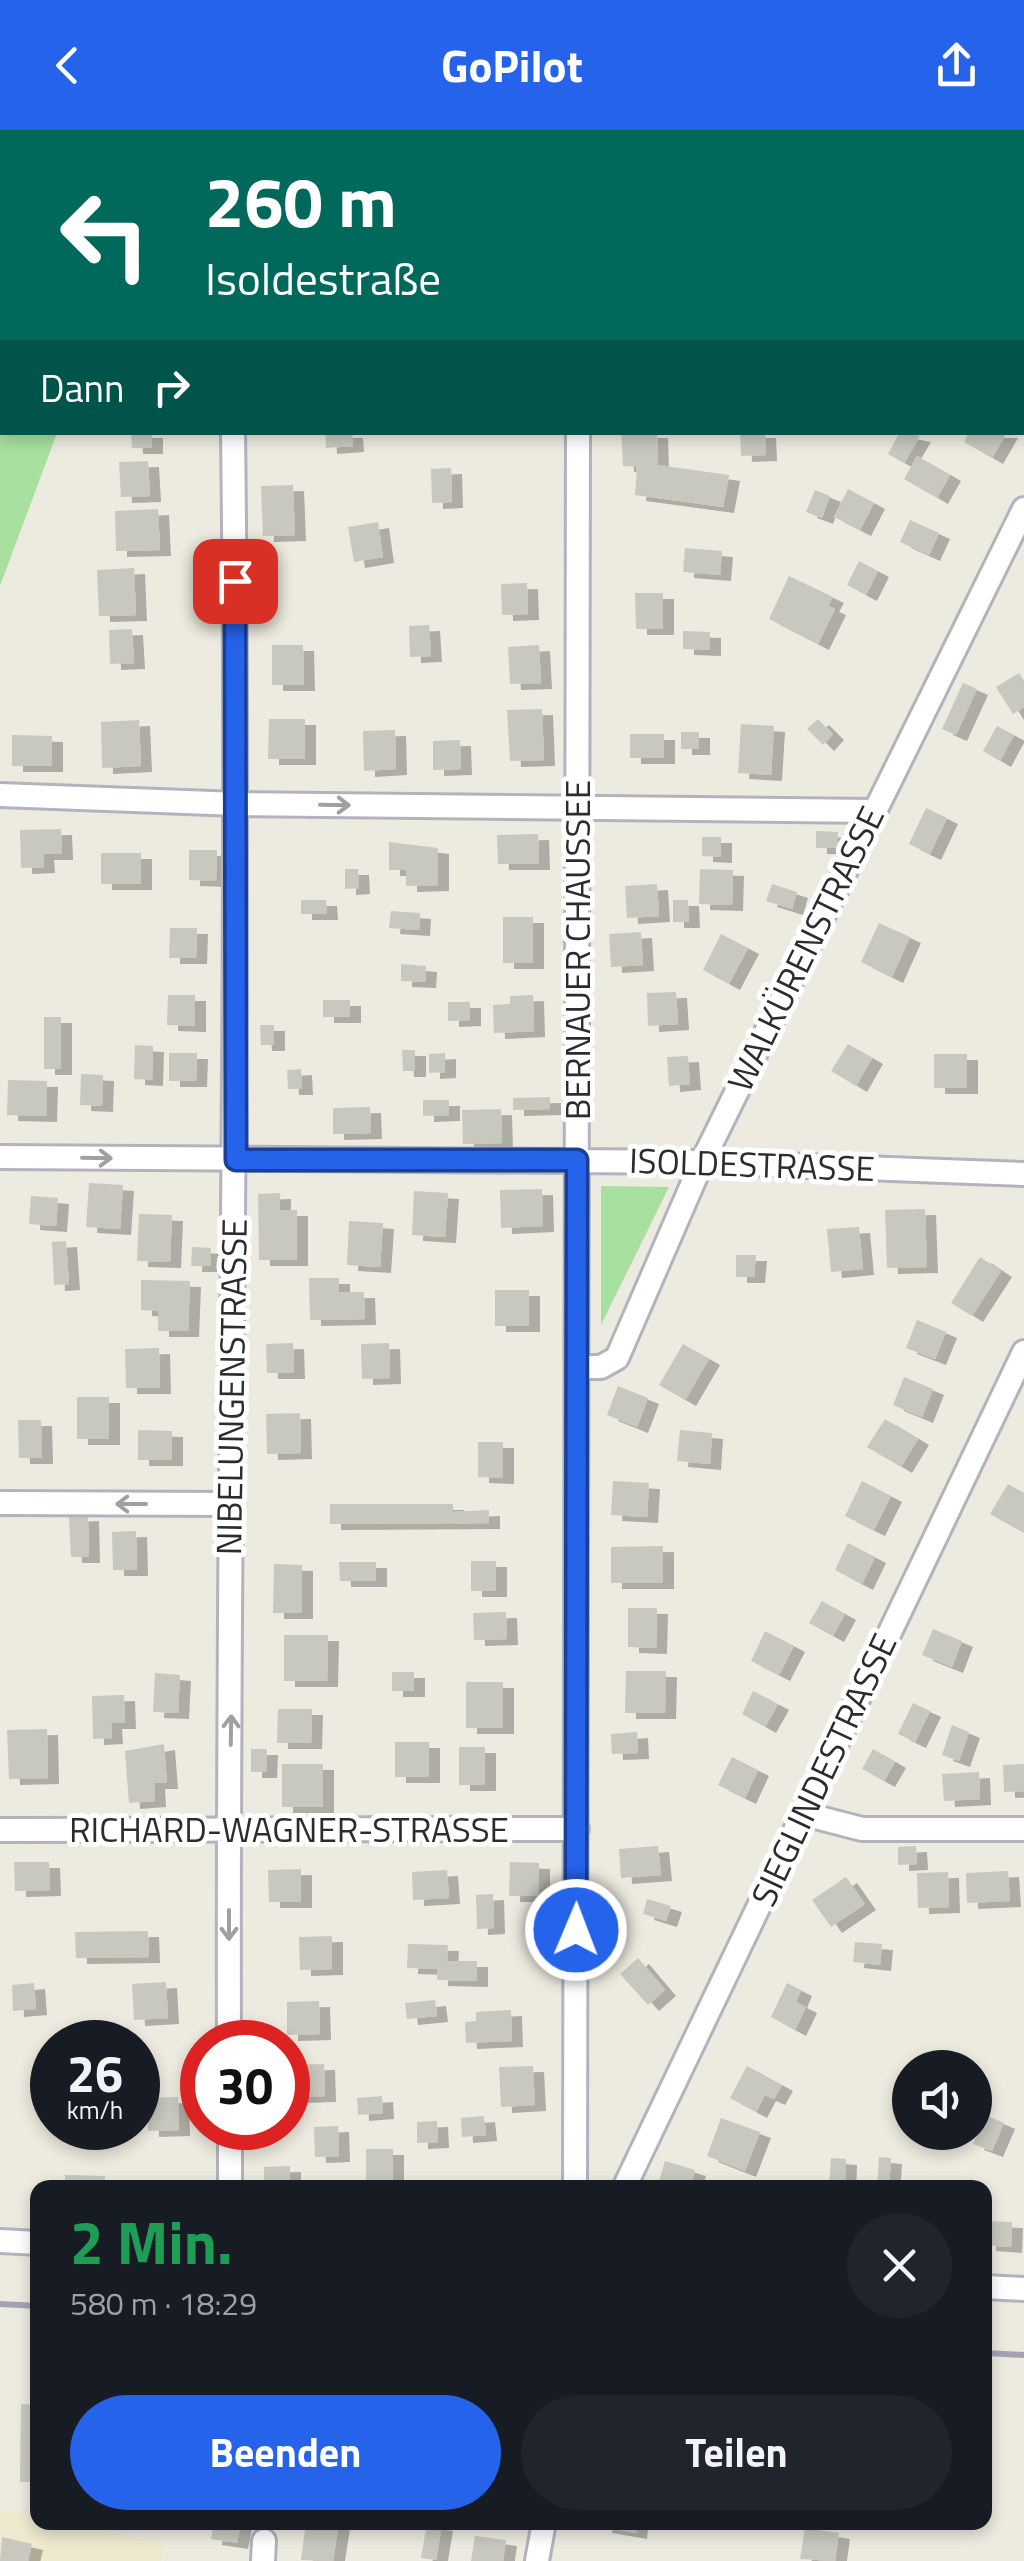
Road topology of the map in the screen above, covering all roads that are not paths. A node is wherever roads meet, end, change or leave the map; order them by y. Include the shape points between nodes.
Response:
1 (233, 435) edge
2 (578, 435) edge
3 (1024, 509) edge
4 (0, 795) edge
5 (238, 804) junction
6 (579, 806) junction
7 (874, 812) junction
8 (0, 1157) edge
9 (236, 1160) junction
10 (577, 1160) junction
11 (702, 1162) junction
12 (1024, 1174) edge
13 (1024, 1352) edge
14 (578, 1367) junction
15 (0, 1503) edge
16 (229, 1504) junction
17 (804, 1814) junction
18 (228, 1828) junction
19 (577, 1829) junction
20 (1024, 1829) edge
21 (0, 1830) edge
22 (230, 2020) edge
23 (230, 2150) edge
24 (230, 2180) edge
25 (575, 2180) edge
26 (628, 2180) edge
27 (0, 2240) edge
28 (30, 2242) edge
29 (992, 2288) edge
30 (1024, 2290) edge
31 (543, 2530) edge
32 (537, 2561) edge

1 - 5 street, NIBELUNGENSTRASSE
2 - 6 street, BERNAUER CHAUSSEE
3 - 7 street, WALKÜRENSTRASSE
4 - 5 street
5 -> 6 street
5 - 9 street, NIBELUNGENSTRASSE
6 - 7 street
6 - 10 street, BERNAUER CHAUSSEE
7 - 11 street, WALKÜRENSTRASSE
8 -> 9 street, ISOLDESTRASSE
9 - 10 street, ISOLDESTRASSE
9 - 16 street, NIBELUNGENSTRASSE
10 - 11 street, ISOLDESTRASSE
10 - 14 street, BERNAUER CHAUSSEE
11 - 12 street, ISOLDESTRASSE
11 - 14 street, WALKÜRENSTRASSE via 617,1358 602,1367
13 - 17 street, SIEGLINDESTRASSE
14 - 19 street, BERNAUER CHAUSSEE
16 -> 15 street
18 -> 16 street, NIBELUNGENSTRASSE
17 - 20 street via 862,1829
17 - 26 street, SIEGLINDESTRASSE
18 - 19 street, RICHARD-WAGNER-STRASSE
18 - 21 street, RICHARD-WAGNER-STRASSE
18 -> 22 street, NIBELUNGENSTRASSE
19 - 25 street, BERNAUER CHAUSSEE
23 - 24 street
27 - 28 street
29 - 30 street
31 - 32 street

